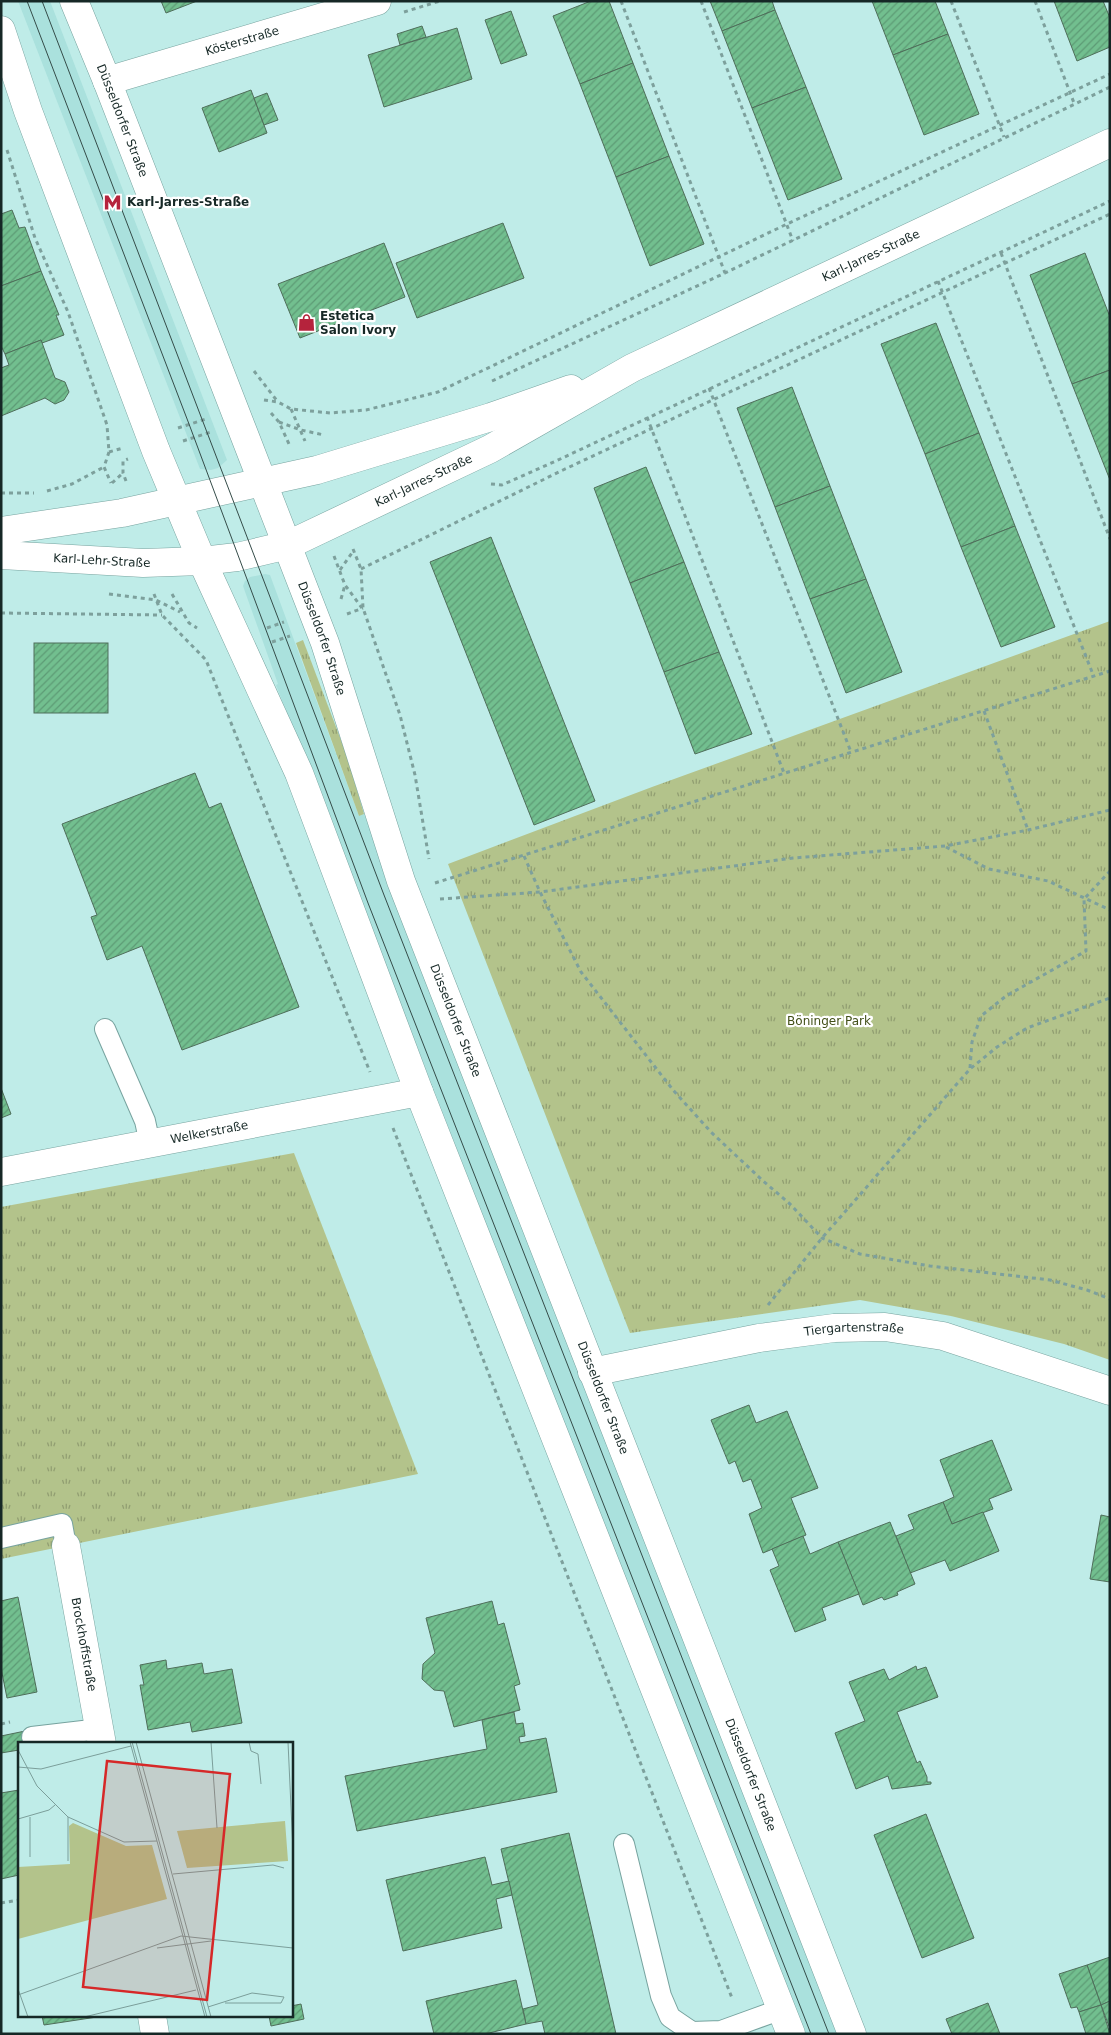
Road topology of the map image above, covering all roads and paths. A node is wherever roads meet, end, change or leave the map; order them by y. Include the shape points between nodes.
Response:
1 (74, 1) edge
2 (377, 1) edge
3 (621, 1) edge
4 (702, 1) edge
5 (951, 1) edge
6 (1035, 1) edge
7 (1, 30) edge
8 (1110, 74) edge
9 (108, 81) junction
10 (1110, 87) edge
11 (1069, 93) junction
12 (1074, 104) junction
13 (999, 125) junction
14 (1004, 137) junction
15 (4, 141) dead end
16 (1110, 143) edge
17 (1110, 201) edge
18 (1110, 214) edge
19 (787, 224) junction
20 (793, 241) junction
21 (1001, 253) junction
22 (719, 257) junction
23 (1004, 263) junction
24 (725, 273) junction
25 (938, 281) junction
26 (943, 292) junction
27 (632, 368) junction
28 (491, 382) dead end
29 (709, 388) junction
30 (715, 399) junction
31 (237, 416) junction
32 (647, 417) junction
33 (280, 422) dead end
34 (651, 429) junction
35 (328, 436) dead end
36 (153, 444) junction
37 (109, 452) junction
38 (262, 481) junction
39 (483, 483) dead end
40 (1, 493) edge
41 (178, 500) junction
42 (1, 531) edge
43 (1110, 539) edge
44 (350, 544) dead end
45 (360, 544) dead end
46 (288, 545) junction
47 (354, 550) junction
48 (1, 555) edge
49 (202, 561) junction
50 (361, 568) junction
51 (340, 570) dead end
52 (105, 594) dead end
53 (363, 608) junction
54 (1, 613) edge
55 (182, 613) dead end
56 (318, 624) junction
57 (242, 650) junction
58 (206, 660) junction
59 (1110, 672) edge
60 (1094, 677) junction
61 (984, 711) junction
62 (851, 752) junction
63 (784, 773) junction
64 (1110, 810) edge
65 (1028, 830) junction
66 (945, 846) junction
67 (524, 856) junction
68 (429, 864) dead end
69 (1110, 871) edge
70 (433, 883) dead end
71 (540, 892) junction
72 (439, 899) dead end
73 (1084, 899) junction
74 (1110, 910) edge
75 (1110, 998) edge
76 (105, 1029) dead end
77 (970, 1069) junction
78 (419, 1092) junction
79 (381, 1099) junction
80 (150, 1144) junction
81 (1, 1172) edge
82 (822, 1238) junction
83 (1110, 1299) edge
84 (759, 1338) junction
85 (592, 1372) junction
86 (1110, 1391) edge
87 (1, 1538) edge
88 (66, 1546) joint
89 (101, 1736) edge
90 (32, 1737) dead end
91 (624, 1844) dead end
92 (18, 1900) edge
93 (1, 1903) edge
94 (782, 2009) junction
95 (152, 2018) edge
96 (742, 2024) junction
97 (155, 2034) edge
98 (792, 2034) edge
99 (852, 2034) edge

1 - 9 main road, Düsseldorfer Straße
2 - 9 main road, Kösterstraße
3 - 22 path
4 - 19 path
5 - 13 path
6 - 11 path
7 - 36 main road
8 - 11 path
9 - 31 main road, Düsseldorfer Straße
10 - 12 path
11 - 12 path
11 - 13 path
12 - 14 path
13 - 14 path
13 - 19 path
14 - 20 path
15 - 37 path via 34,238 68,312 107,425
16 - 27 main road, Karl-Jarres-Straße
17 - 21 path
18 - 23 path
19 - 20 path
19 - 22 path
20 - 24 path
21 - 23 path
21 - 25 path
22 - 24 path
22 - 31 path via 438,392 366,410 330,413 291,409 278,402 262,400
23 - 26 path
23 - 43 path
24 - 28 path
25 - 26 path
25 - 29 path
26 - 30 path
26 - 60 path
27 - 38 main road, Karl-Jarres-Straße via 317,470
27 - 46 main road, Karl-Jarres-Straße via 490,449
29 - 30 path
29 - 32 path
30 - 34 path
30 - 62 path
31 - 36 path
31 - 36 path
31 - 38 main road, Düsseldorfer Straße
32 - 34 path
32 - 39 path via 502,485
33 - 35 path
34 - 50 path
34 - 63 path
36 - 37 path
36 - 41 main road
37 - 40 path via 104,467 72,484 40,493
38 - 41 main road, Karl-Jarres-Straße
38 - 46 main road, Düsseldorfer Straße
41 - 42 main road via 122,513
41 - 49 main road
44 - 47 path
45 - 47 path
46 - 49 main road, Karl-Jarres-Straße
46 - 56 main road, Düsseldorfer Straße
47 - 50 path
47 - 51 path
48 - 49 main road, Karl-Lehr-Straße via 125,564
49 - 57 main road
50 - 53 path
52 - 55 path via 156,600
53 - 56 path
53 - 68 path via 400,715 415,775
54 - 58 path via 162,615
56 - 57 path via 286,638
56 - 85 main road, Düsseldorfer Straße via 401,880
57 - 58 path
57 - 78 main road via 299,773
58 - 79 path
59 - 60 path
60 - 61 path
61 - 62 path
61 - 65 path
62 - 63 path
63 - 67 path
64 - 65 path
65 - 66 path
66 - 71 path via 793,858
66 - 73 path via 989,870 1048,881
67 - 70 path
67 - 71 path
69 - 73 path
71 - 72 path
71 - 82 path via 581,972 673,1090 711,1132
73 - 74 path
73 - 77 path via 1086,951 1006,996 981,1016 972,1042
75 - 77 path via 1027,1028
76 - 80 lane via 145,1121
77 - 82 path
78 - 79 main road, Welkerstraße
78 - 94 main road
79 - 80 main road, Welkerstraße
79 - 96 path
80 - 81 main road, Welkerstraße
82 - 83 path via 860,1254 1050,1280
82 - 84 path via 762,1311
84 - 85 main road, Tiergartenstraße
84 - 86 main road, Tiergartenstraße via 834,1328 885,1326 943,1336
85 - 99 main road, Düsseldorfer Straße
87 - 88 lane via 62,1524
88 - 89 main road, Brockhoffstraße
89 - 90 lane
91 - 96 lane via 661,1996 670,2017 692,2032 721,2031
92 - 93 path
94 - 96 lane
94 - 98 main road
95 - 97 main road

